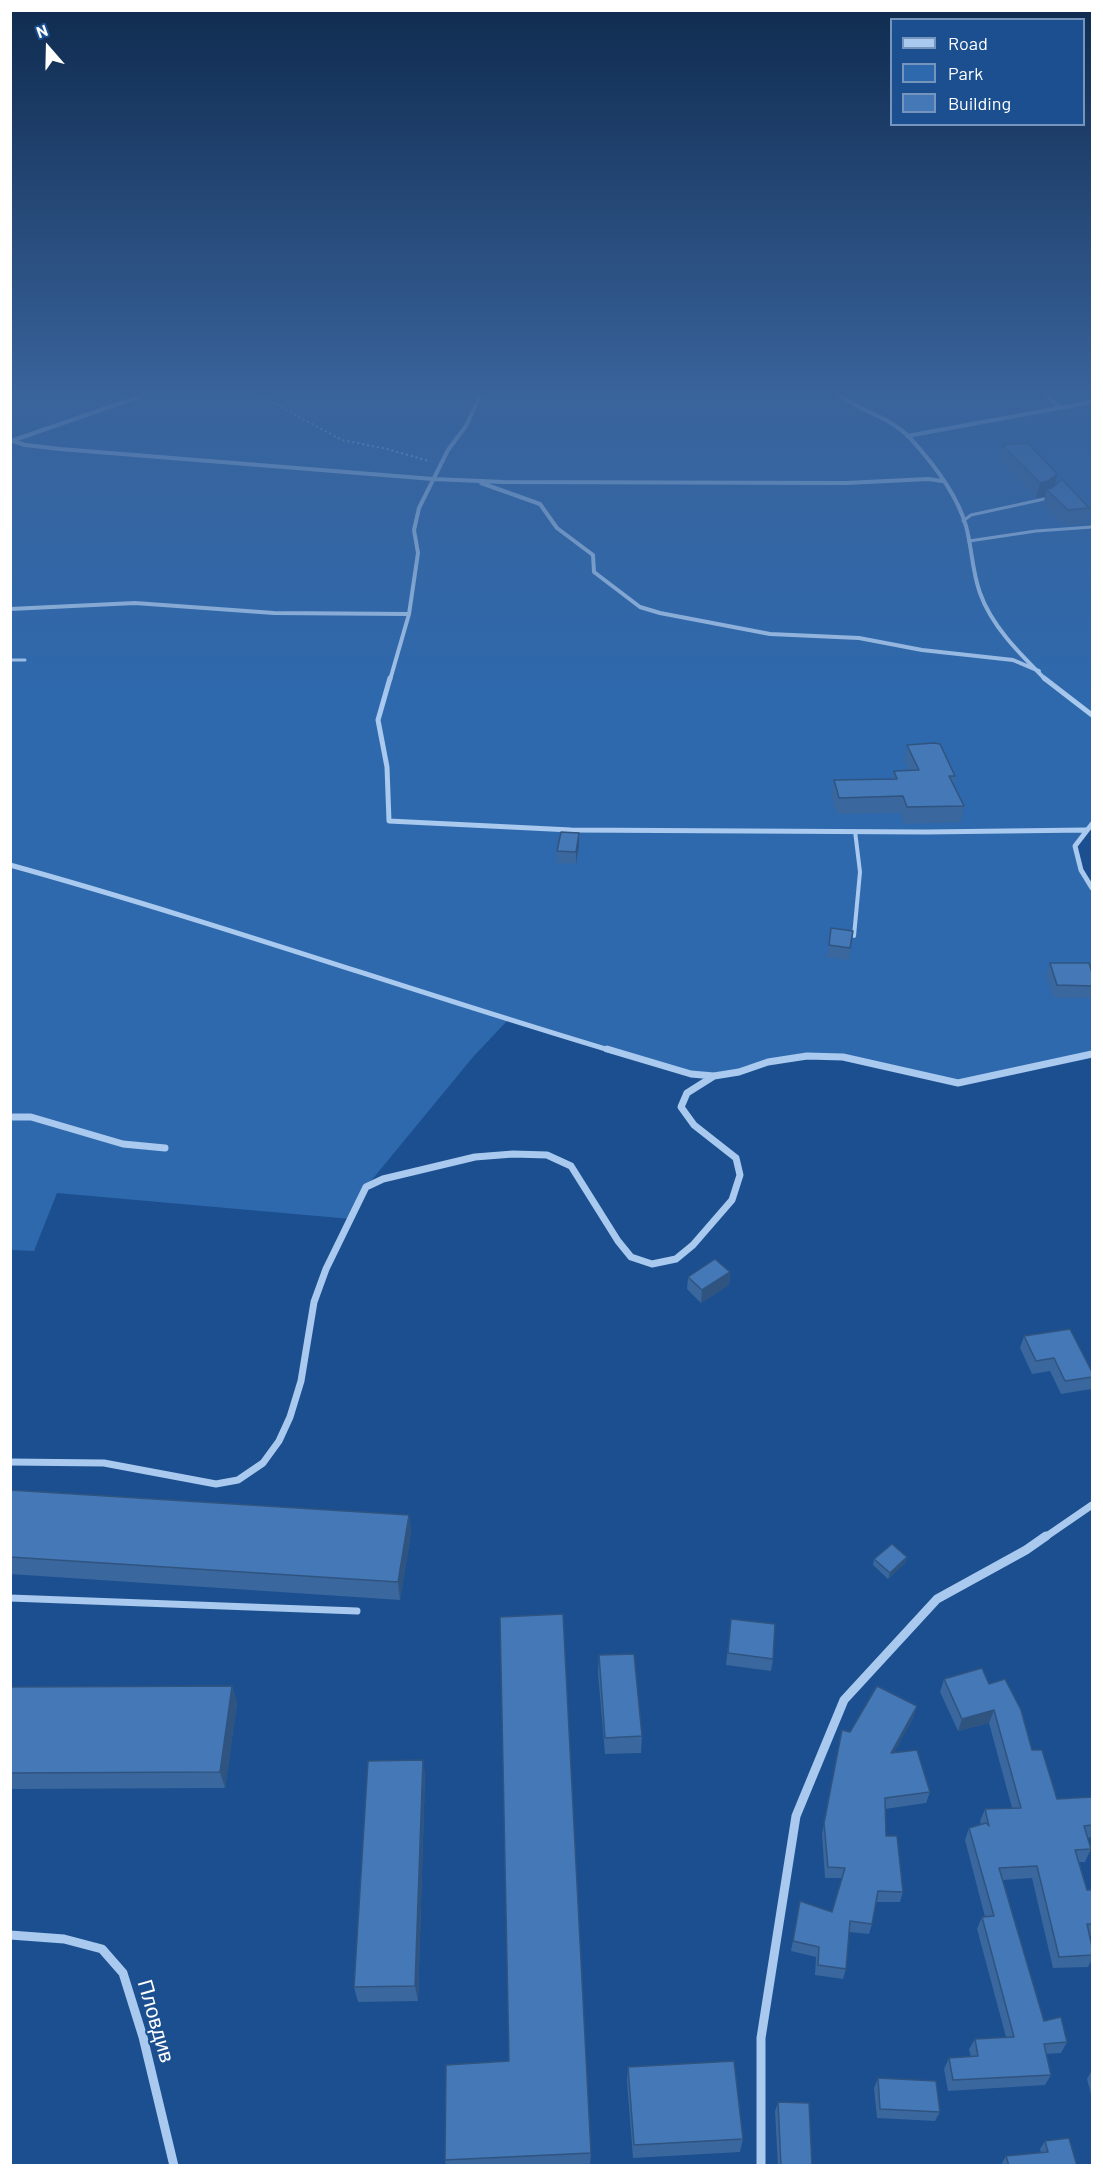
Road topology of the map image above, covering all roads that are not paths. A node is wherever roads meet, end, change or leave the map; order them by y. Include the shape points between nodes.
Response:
1 (424, 498) edge
2 (523, 498) edge
3 (953, 498) edge
4 (1050, 498) edge
5 (963, 521) junction
6 (1092, 527) edge
7 (969, 541) junction
8 (10, 609) edge
9 (409, 614) junction
10 (10, 660) edge
11 (25, 660) dead end
12 (1040, 671) junction
13 (1092, 716) edge
14 (1092, 824) edge
15 (1086, 830) junction
16 (855, 831) junction
17 (10, 865) edge
18 (1092, 888) edge
19 (854, 936) edge
20 (1092, 1054) edge
21 (714, 1076) junction
22 (10, 1117) edge
23 (165, 1148) dead end
24 (10, 1462) edge
25 (1092, 1505) edge
26 (10, 1598) edge
27 (357, 1611) dead end
28 (10, 1935) edge
29 (174, 2166) edge
30 (761, 2166) edge

1 - 9 street via 414,530 418,553
2 - 12 street via 540,504 557,528 593,555 594,572 640,607 770,634 858,638 1013,660
3 - 5 street
4 - 5 lane via 971,515
5 - 7 street
6 - 7 lane
7 - 12 street via 981,594 993,620
8 - 9 street via 135,603 274,613
9 - 16 street via 378,720 387,767 389,821 571,830
10 - 11 lane
12 - 13 street
14 - 15 street
15 - 16 street
15 - 18 street via 1075,846 1081,870
16 - 19 lane via 860,872
17 - 21 street via 473,1010 691,1074
20 - 21 street via 958,1083 843,1057 807,1056
21 - 24 street via 687,1093 681,1107 694,1125 736,1158 740,1175 732,1200 676,1259 652,1264 631,1257 571,1166 547,1155 475,1157 383,1179 366,1187 326,1269 314,1302 301,1381 290,1417 279,1441 262,1463 238,1480 216,1484 104,1463
22 - 23 street via 31,1117 123,1144
25 - 30 street via 1026,1550 937,1599 844,1700 796,1816 761,2038
26 - 27 lane
28 - 29 street, Пловдив via 64,1939 102,1948 123,1973

